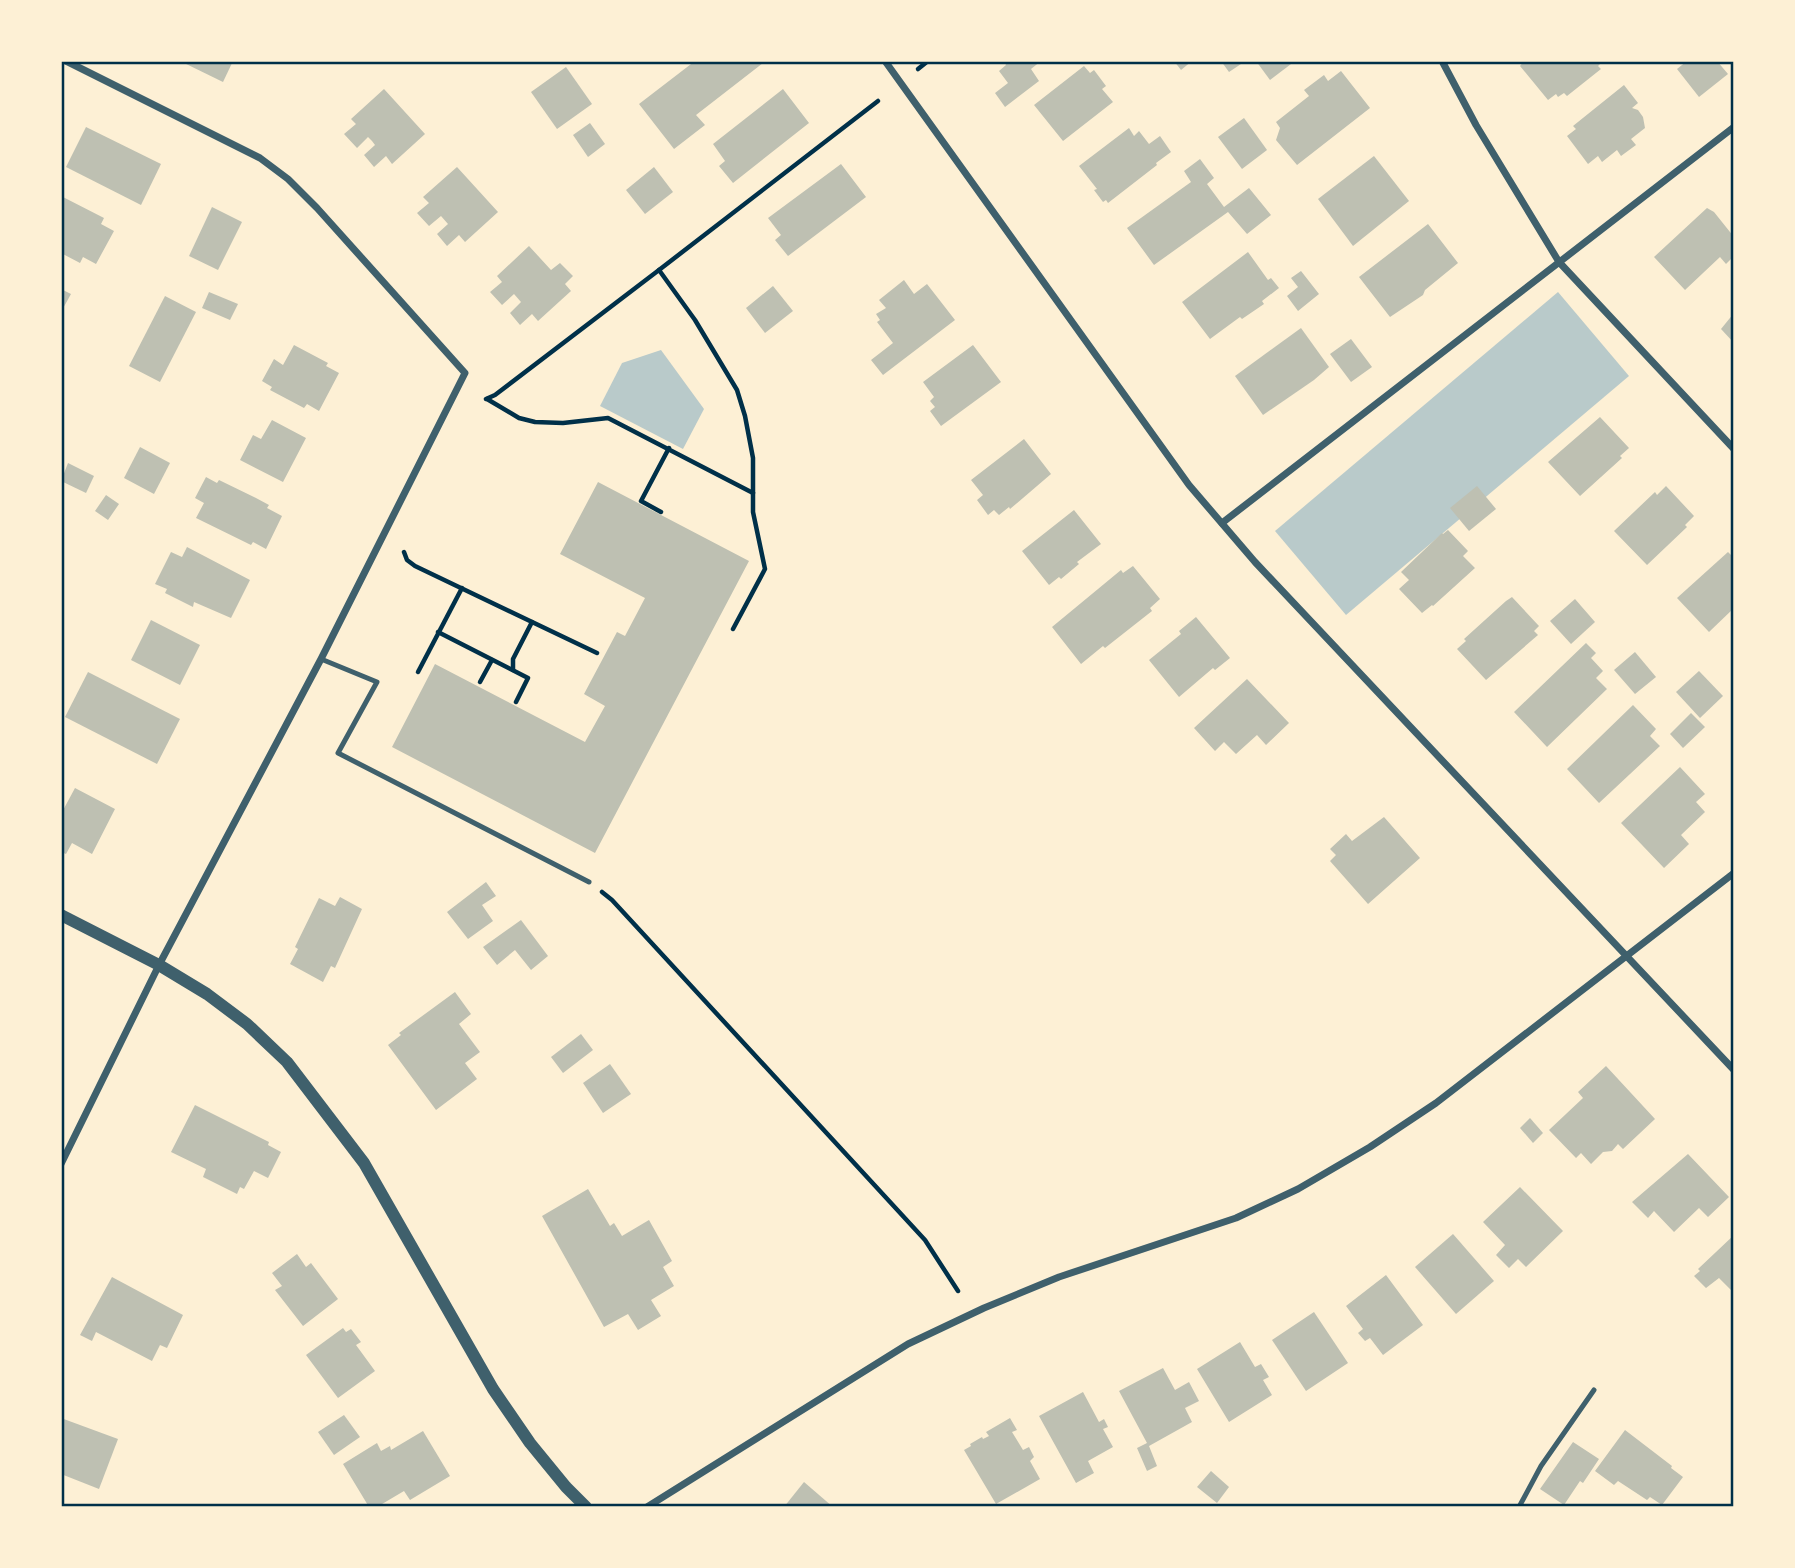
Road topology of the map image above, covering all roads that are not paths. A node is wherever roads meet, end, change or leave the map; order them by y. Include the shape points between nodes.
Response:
1 (66, 61) edge
2 (885, 61) edge
3 (1442, 61) edge
4 (1734, 127) edge
5 (1559, 262) junction
6 (1734, 449) edge
7 (1222, 523) junction
8 (321, 659) junction
9 (1734, 873) edge
10 (589, 882) road end
11 (61, 915) edge
12 (1627, 956) junction
13 (159, 965) junction
14 (1734, 1069) edge
15 (61, 1164) edge
16 (1594, 1390) dead end
17 (586, 1507) edge
18 (647, 1507) edge
19 (1519, 1507) edge

1 - 8 street via 260,158 288,179 465,373
2 - 7 street via 1189,485
3 - 5 street
4 - 5 street
5 - 6 street
5 - 7 street
7 - 12 street
8 - 10 lane via 377,682 338,753
8 - 13 street
9 - 12 street
11 - 13 street
12 - 14 street
12 - 18 street via 1436,1103 1298,1189 1236,1218 1059,1277 908,1344
13 - 15 street
13 - 17 street via 247,1024 287,1062 364,1163 493,1389 522,1432
16 - 19 lane via 1541,1465

